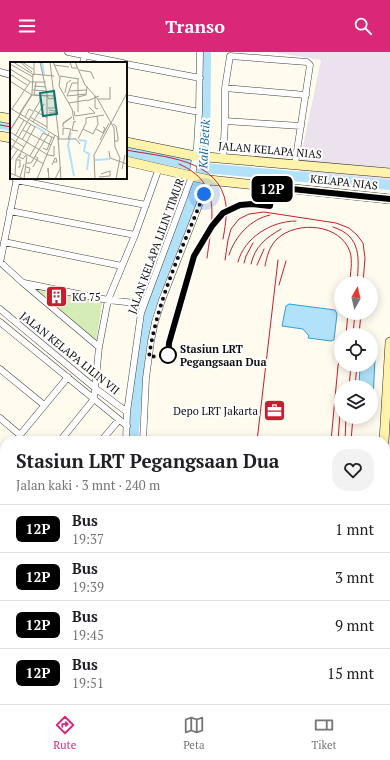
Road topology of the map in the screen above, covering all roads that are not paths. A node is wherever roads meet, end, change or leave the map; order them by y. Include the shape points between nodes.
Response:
1 (68, 52) edge
2 (200, 52) edge
3 (85, 54) edge
4 (121, 62) edge
5 (127, 63) edge
6 (0, 72) edge
7 (10, 75) edge
8 (200, 78) junction
9 (225, 88) junction
10 (306, 95) junction
11 (127, 98) edge
12 (199, 112) junction
13 (0, 117) edge
14 (10, 119) edge
15 (225, 120) junction
16 (301, 126) junction
17 (0, 136) edge
18 (10, 138) edge
19 (127, 142) edge
20 (197, 157) junction
21 (223, 158) junction
22 (127, 161) edge
23 (296, 164) junction
24 (159, 168) junction
25 (390, 173) edge
26 (198, 176) junction
27 (17, 179) edge
28 (390, 199) edge
29 (146, 205) junction
30 (10, 211) junction
31 (135, 235) junction
32 (4, 242) junction
33 (0, 263) edge
34 (122, 266) junction
35 (22, 282) junction
36 (108, 300) junction
37 (144, 304) junction
38 (0, 309) edge
39 (0, 322) edge
40 (390, 342) edge
41 (99, 347) junction
42 (0, 369) edge
43 (68, 377) junction
44 (95, 388) junction
45 (94, 399) junction
46 (44, 405) junction
47 (128, 412) junction
48 (0, 418) edge
49 (119, 420) junction
50 (127, 426) junction
51 (20, 435) joint
52 (64, 436) edge
53 (105, 436) edge
54 (126, 436) edge
55 (144, 436) edge
56 (384, 436) edge

1 - 3 street
2 - 8 street
3 - 4 street
5 - 8 street
6 - 7 street
8 - 12 street
9 - 10 street
9 - 10 street via 230,56 309,63
9 - 15 street
10 - 16 street
11 - 12 street
12 - 20 street
13 - 14 street
15 - 16 street
15 - 21 street
16 - 23 street
17 - 18 street
19 - 20 street, JALAN KELAPA NIAS
20 - 21 street, JALAN KELAPA NIAS
20 - 26 street
21 - 23 street, JALAN KELAPA NIAS
22 - 24 street
23 - 25 street, JALAN KELAPA NIAS
24 - 26 street
24 - 29 street
26 - 28 street, KELAPA NIAS via 272,187
26 - 37 street, JALAN KELAPA LILIN TIMUR
26 - 55 street via 151,341 146,378
27 - 29 street
27 - 30 street
29 - 31 street
30 - 31 street
30 - 32 street
31 - 34 street
32 - 33 street
32 - 34 street
33 - 35 street
34 - 36 street
35 - 36 street
35 - 41 street
36 - 37 street
36 - 41 street
37 - 47 street, JALAN KELAPA LILIN TIMUR via 139,322
38 - 44 street, JALAN KELAPA LILIN VII
39 - 43 street, JALAN KELAPA LILIN VII
40 - 56 street
41 - 44 street
42 - 46 street
43 - 45 street, JALAN KELAPA LILIN VII
43 - 46 street
44 - 45 street
44 - 47 street, JALAN KELAPA LILIN VII
45 - 49 street, JALAN KELAPA LILIN VII
45 - 52 street
46 - 51 street
47 - 50 street, JALAN KELAPA LILIN TIMUR
48 - 51 street
49 - 50 street, JALAN KELAPA LILIN VII
49 - 53 street
50 - 54 street, JALAN KELAPA LILIN TIMUR

